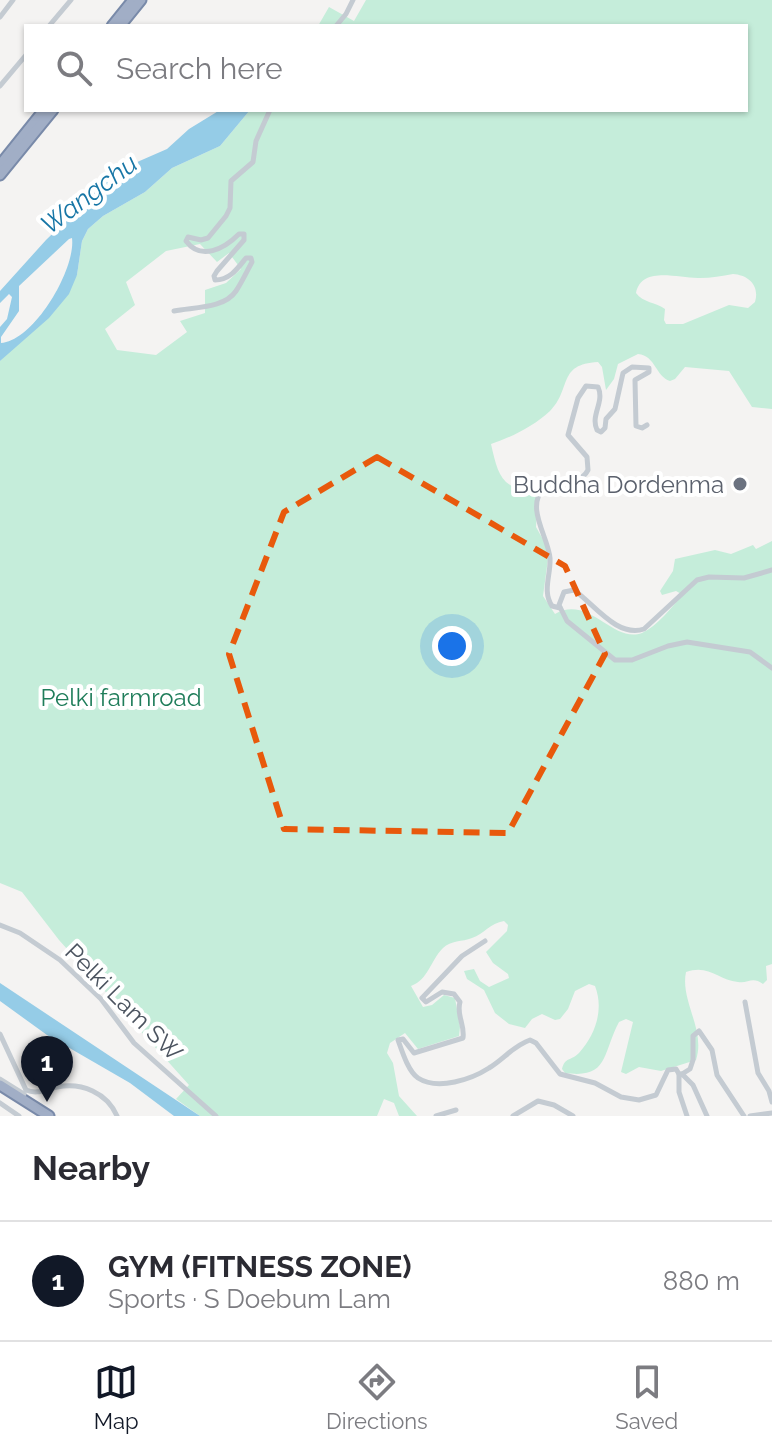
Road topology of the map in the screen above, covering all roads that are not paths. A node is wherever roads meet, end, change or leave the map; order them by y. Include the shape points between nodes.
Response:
1 (13, 0) edge
2 (71, 0) edge
3 (133, 0) edge
4 (141, 0) edge
5 (353, 0) edge
6 (0, 17) edge
7 (51, 24) edge
8 (114, 24) edge
9 (122, 24) edge
10 (338, 24) edge
11 (24, 57) edge
12 (0, 86) edge
13 (42, 112) edge
14 (51, 112) edge
15 (269, 112) edge
16 (0, 165) edge
17 (0, 175) edge
18 (174, 311) dead end
19 (647, 425) dead end
20 (772, 570) edge
21 (560, 608) junction
22 (772, 668) edge
23 (0, 925) edge
24 (485, 941) dead end
25 (745, 1002) dead end
26 (0, 1034) edge
27 (680, 1074) junction
28 (0, 1079) edge
29 (0, 1085) edge
30 (0, 1091) edge
31 (25, 1095) junction
32 (772, 1102) edge
33 (0, 1103) edge
34 (456, 1110) dead end
35 (772, 1113) edge
36 (19, 1116) edge
37 (40, 1116) edge
38 (49, 1116) edge
39 (117, 1116) edge
40 (216, 1116) edge
41 (436, 1116) edge
42 (513, 1116) edge
43 (573, 1116) edge
44 (687, 1116) edge
45 (707, 1116) edge
46 (747, 1116) edge

1 - 6 street
2 - 7 street
3 - 8 highway
4 - 9 highway
5 - 10 street
11 - 12 street
13 - 16 highway
14 - 17 highway
15 - 18 street via 253,162 231,181 226,216 208,238 186,241 208,252 244,234 215,280 234,273 246,258 252,262 230,297
19 - 21 street via 636,426 633,391 635,380 649,368 632,367 623,373 615,409 601,432 594,423 601,397 598,387 586,386 578,398 568,435 587,457 588,470 578,480 547,484 539,499 539,525 550,556 547,597
20 - 21 street via 744,578 697,580 637,631 623,630 574,590 561,594
21 - 22 street via 572,626 615,660 632,660 687,642 750,652
23 - 40 street, Pelki Lam SW via 60,960 101,999 134,1043
24 - 27 street via 462,956 422,998 426,1002 442,992 454,994 460,1002 463,1038 414,1053 398,1040 418,1078 437,1083 466,1079 530,1040 560,1074 621,1097 648,1099 656,1095 668,1070
25 - 32 street via 758,1073
26 - 31 street
27 - 44 street
27 - 45 street via 693,1085
27 - 46 street via 690,1069 693,1036 699,1031 712,1050 717,1075
28 - 31 street
29 - 31 highway
30 - 37 highway
31 - 38 highway
31 - 39 street via 60,1086 84,1088 106,1099
33 - 36 street
34 - 41 street
35 - 46 street
42 - 43 street via 538,1101

